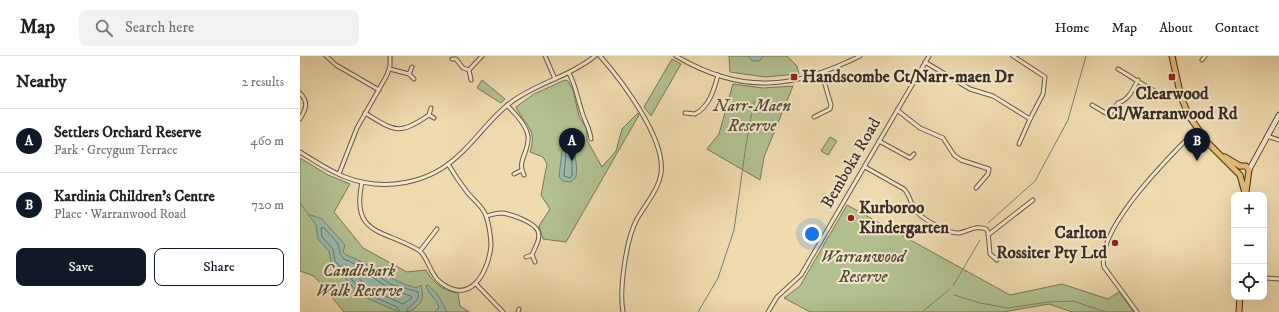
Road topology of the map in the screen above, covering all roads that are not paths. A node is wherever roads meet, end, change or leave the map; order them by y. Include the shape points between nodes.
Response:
1 (326, 56) edge
2 (390, 56) edge
3 (482, 56) edge
4 (545, 56) edge
5 (595, 56) edge
6 (600, 56) edge
7 (676, 56) edge
8 (860, 56) edge
9 (929, 56) edge
10 (1013, 56) edge
11 (1172, 56) edge
12 (1205, 56) edge
13 (452, 59) dead end
14 (1202, 60) dead end
15 (925, 62) junction
16 (412, 67) dead end
17 (1118, 68) dead end
18 (390, 69) junction
19 (469, 70) junction
20 (569, 73) junction
21 (409, 74) junction
22 (822, 74) junction
23 (718, 75) junction
24 (414, 79) dead end
25 (555, 79) junction
26 (472, 80) dead end
27 (1138, 80) junction
28 (378, 90) junction
29 (300, 93) edge
30 (1181, 97) junction
31 (507, 105) junction
32 (1092, 105) dead end
33 (431, 108) dead end
34 (897, 110) junction
35 (365, 113) junction
36 (685, 113) dead end
37 (429, 115) junction
38 (1279, 115) edge
39 (814, 117) dead end
40 (434, 118) dead end
41 (300, 119) edge
42 (1030, 119) junction
43 (1197, 129) junction
44 (1267, 136) junction
45 (591, 139) dead end
46 (1279, 140) edge
47 (879, 141) junction
48 (1019, 144) dead end
49 (300, 152) edge
50 (914, 154) dead end
51 (1224, 157) junction
52 (448, 164) junction
53 (865, 166) junction
54 (1246, 169) junction
55 (522, 170) junction
56 (339, 174) junction
57 (514, 174) dead end
58 (1239, 174) junction
59 (524, 175) dead end
60 (362, 182) junction
61 (976, 188) dead end
62 (1244, 192) edge
63 (1245, 192) edge
64 (1033, 200) dead end
65 (486, 216) junction
66 (437, 229) dead end
67 (988, 235) junction
68 (420, 251) junction
69 (532, 255) junction
70 (526, 257) dead end
71 (997, 260) dead end
72 (535, 262) dead end
73 (1267, 278) edge
74 (1279, 279) edge
75 (476, 284) junction
76 (1240, 300) edge
77 (503, 312) edge
78 (623, 312) edge
79 (768, 312) edge
80 (1137, 312) edge
81 (1239, 312) edge

1 - 28 street via 336,65
2 - 18 street
3 - 19 street
4 - 25 street
5 - 20 street
6 - 78 street via 641,111 657,145 661,163 659,181 630,237
7 - 23 street
8 - 22 street
9 - 15 street, Bemboka Road
10 - 42 street via 1046,77 1042,94
11 - 30 main road
12 - 14 street
13 - 19 street via 456,59 463,68
15 - 34 street, Bemboka Road
15 - 42 street via 970,89 992,96
16 - 21 street
17 - 27 street
18 - 21 street
18 - 28 street
19 - 26 street
20 - 25 street
20 - 45 street via 589,126
21 - 24 street
22 - 23 street via 772,83 748,82
22 - 39 street via 832,105 830,109
23 - 36 street via 712,94 704,106 695,114
25 - 31 street via 523,94
27 - 30 street via 1165,96 1175,99
27 - 32 street via 1128,98 1118,103 1109,114
28 - 35 street
29 - 41 street via 307,104
30 - 43 main road
31 - 52 street
31 - 55 street via 525,127 528,137
33 - 37 street
34 - 47 street, Bemboka Road
34 - 61 street via 920,128 943,138 954,155 961,160 989,169
35 - 37 street via 398,130 411,127
35 - 56 street
37 - 40 street
38 - 44 main road
42 - 48 street
43 - 51 main road
43 - 80 street via 1143,186 1112,233 1104,250 1104,267
44 - 46 street
44 - 54 main road
47 - 50 street via 910,158
47 - 53 street, Bemboka Road
49 - 56 street
51 - 54 main road
51 - 58 main road
52 - 60 street via 426,177 406,183 385,185
52 - 65 street
53 - 67 street via 904,189 920,215 945,230 956,233 981,227 986,229
53 - 79 street, Bemboka Road via 801,275 777,297
54 - 58 main road
54 - 58 main road via 1244,176
54 - 63 main road
55 - 57 street
55 - 59 street
56 - 60 street
58 - 62 main road
60 - 68 street via 359,206 366,223 376,231
64 - 67 street
65 - 69 street via 510,214 534,226 538,231 538,240
65 - 75 street via 490,247 481,277
66 - 68 street
67 - 71 street via 990,254
68 - 75 street via 433,274 443,284 463,289
69 - 70 street
69 - 72 street
73 - 74 street
75 - 77 street
76 - 81 main road

